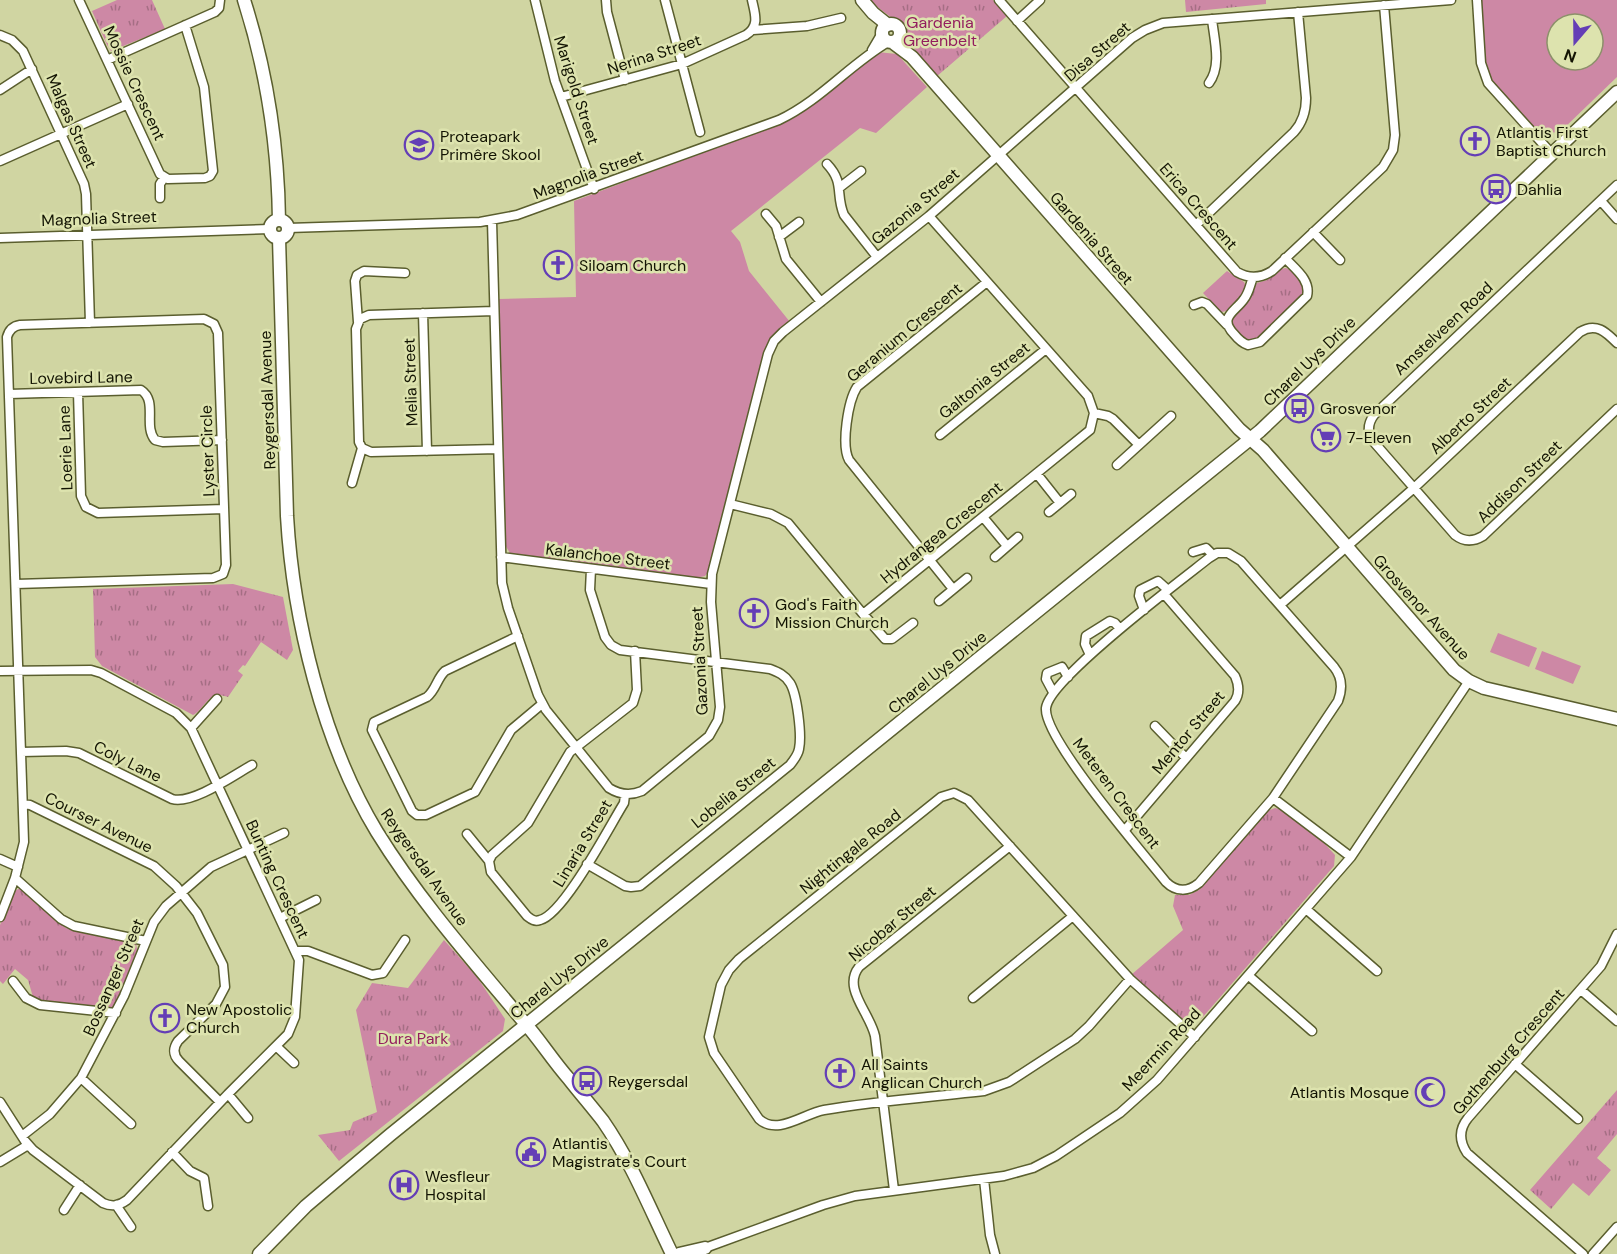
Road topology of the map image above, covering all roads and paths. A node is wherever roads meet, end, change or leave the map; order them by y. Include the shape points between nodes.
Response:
1 (80, 0) edge
2 (220, 0) edge
3 (244, 0) edge
4 (535, 0) edge
5 (618, 0) edge
6 (665, 0) edge
7 (752, 0) edge
8 (862, 0) edge
9 (999, 0) edge
10 (1040, 0) edge
11 (1451, 0) edge
12 (1477, 0) edge
13 (607, 1) edge
14 (1384, 6) junction
15 (1298, 12) junction
16 (841, 18) dead end
17 (1212, 19) junction
18 (1017, 21) junction
19 (185, 25) junction
20 (753, 30) junction
21 (889, 34) junction
22 (0, 35) edge
23 (107, 60) junction
24 (682, 64) junction
25 (32, 69) junction
26 (624, 80) junction
27 (1209, 83) dead end
28 (1076, 89) junction
29 (0, 90) edge
30 (1617, 92) edge
31 (561, 98) junction
32 (128, 104) junction
33 (700, 132) dead end
34 (62, 133) junction
35 (1552, 154) junction
36 (998, 155) junction
37 (0, 161) edge
38 (827, 164) dead end
39 (861, 171) dead end
40 (164, 178) junction
41 (1617, 185) edge
42 (839, 188) junction
43 (594, 189) junction
44 (160, 198) dead end
45 (1600, 201) junction
46 (766, 214) dead end
47 (929, 216) junction
48 (1617, 219) edge
49 (492, 221) junction
50 (799, 222) dead end
51 (1196, 225) junction
52 (279, 229) junction
53 (1313, 232) junction
54 (87, 233) junction
55 (0, 237) edge
56 (779, 237) junction
57 (877, 257) junction
58 (1285, 258) junction
59 (1340, 260) dead end
60 (405, 273) dead end
61 (1253, 277) junction
62 (987, 282) junction
63 (821, 302) junction
64 (1194, 305) dead end
65 (494, 311) junction
66 (423, 314) junction
67 (357, 322) junction
68 (90, 323) junction
69 (1227, 325) junction
70 (0, 327) edge
71 (11, 329) junction
72 (1617, 343) edge
73 (1046, 349) junction
74 (78, 392) junction
75 (9, 394) junction
76 (1617, 408) edge
77 (1094, 413) junction
78 (1171, 416) dead end
79 (940, 435) dead end
80 (1250, 439) junction
81 (222, 440) junction
82 (1139, 445) junction
83 (362, 448) junction
84 (498, 449) junction
85 (427, 451) junction
86 (1117, 465) dead end
87 (1037, 474) junction
88 (352, 483) dead end
89 (1414, 488) junction
90 (1071, 494) dead end
91 (1060, 503) junction
92 (730, 504) junction
93 (224, 509) junction
94 (1049, 512) dead end
95 (983, 517) junction
96 (1018, 537) dead end
97 (1007, 546) junction
98 (1347, 547) junction
99 (1193, 552) dead end
100 (1213, 555) junction
101 (501, 557) junction
102 (995, 557) dead end
103 (929, 560) junction
104 (591, 569) junction
105 (967, 579) dead end
106 (16, 584) junction
107 (711, 584) junction
108 (954, 589) junction
109 (1166, 592) junction
110 (939, 601) dead end
111 (1280, 606) junction
112 (1144, 610) junction
113 (863, 614) junction
114 (913, 623) dead end
115 (1120, 629) junction
116 (518, 636) junction
117 (635, 651) junction
118 (1090, 655) junction
119 (716, 661) junction
120 (18, 670) junction
121 (0, 671) edge
122 (1068, 677) junction
123 (1469, 681) junction
124 (1053, 692) junction
125 (217, 699) dead end
126 (542, 704) junction
127 (1617, 719) edge
128 (1155, 726) dead end
129 (191, 728) junction
130 (576, 748) junction
131 (21, 752) junction
132 (1186, 759) junction
133 (252, 765) dead end
134 (218, 784) junction
135 (625, 795) junction
136 (1273, 798) junction
137 (23, 804) junction
138 (1125, 830) junction
139 (284, 833) dead end
140 (467, 834) dead end
141 (1010, 846) junction
142 (248, 849) junction
143 (1351, 857) junction
144 (0, 859) edge
145 (489, 861) junction
146 (587, 864) junction
147 (18, 867) junction
148 (15, 878) junction
149 (181, 892) junction
150 (316, 900) dead end
151 (1306, 909) junction
152 (0, 916) edge
153 (1073, 916) junction
154 (280, 918) junction
155 (1617, 934) edge
156 (405, 940) dead end
157 (146, 941) junction
158 (295, 951) junction
159 (1377, 970) dead end
160 (1249, 976) junction
161 (1130, 979) junction
162 (13, 981) dead end
163 (1581, 990) junction
164 (973, 998) dead end
165 (116, 1013) junction
166 (1617, 1021) edge
167 (526, 1024) junction
168 (1312, 1031) dead end
169 (1196, 1037) junction
170 (276, 1046) junction
171 (294, 1062) dead end
172 (1515, 1064) junction
173 (81, 1078) junction
174 (228, 1094) junction
175 (220, 1102) junction
176 (882, 1102) junction
177 (0, 1103) edge
178 (248, 1118) dead end
179 (1578, 1119) dead end
180 (131, 1124) dead end
181 (22, 1136) junction
182 (28, 1145) junction
183 (172, 1152) junction
184 (0, 1162) edge
185 (984, 1179) junction
186 (80, 1185) junction
187 (894, 1190) junction
188 (116, 1205) junction
189 (208, 1206) dead end
190 (64, 1210) dead end
191 (131, 1227) dead end
192 (1617, 1227) edge
193 (668, 1251) edge
194 (701, 1251) edge
195 (259, 1254) edge
196 (680, 1254) edge
197 (994, 1254) edge
198 (1583, 1254) edge
199 (1593, 1254) edge

1 - 23 street, Mossie Crescent
2 - 19 street via 218,10
3 - 52 main road, Reygersdal Avenue via 271,111
4 - 31 street, Marigold Street
5 - 13 street
6 - 24 street
7 - 20 street via 756,18
8 - 21 main road, Gardenia Street
9 - 18 street, Erica Crescent
10 - 18 street
11 - 14 street, Disa Street
12 - 35 street via 1481,63 1488,83
13 - 26 street
14 - 15 street, Disa Street
14 - 53 street via 1393,150 1383,167
15 - 17 street, Disa Street
15 - 51 street via 1306,98 1301,122
16 - 20 street, Nerina Street via 807,26
17 - 27 street via 1216,67
17 - 28 street, Disa Street via 1163,23 1145,30
18 - 28 street, Erica Crescent
19 - 23 street
19 - 40 street via 204,87 213,171 205,178
20 - 24 street, Nerina Street
21 - 36 main road, Gardenia Street
21 - 43 street, Magnolia Street via 817,98 785,117
22 - 25 street, Malgas Street via 20,46
23 - 32 street, Mossie Crescent
24 - 26 street, Nerina Street
24 - 33 street
25 - 29 street
25 - 34 street, Malgas Street
26 - 31 street, Nerina Street
28 - 36 street, Disa Street
28 - 51 street, Erica Crescent
30 - 35 main road, Charel Uys Drive
31 - 43 street, Marigold Street
32 - 34 street
32 - 40 street, Mossie Crescent
34 - 37 street
34 - 54 street, Malgas Street via 86,189
35 - 80 main road, Charel Uys Drive
36 - 47 street, Gazonia Street
36 - 80 main road, Gardenia Street
38 - 42 street via 836,175
39 - 42 street
40 - 44 street
41 - 45 street, Amstelveen Road
42 - 57 street via 844,215
43 - 49 street, Magnolia Street
45 - 48 street
45 - 89 street, Amstelveen Road via 1371,419 1368,428 1372,440
46 - 56 street
47 - 57 street, Gazonia Street
47 - 62 street
49 - 52 street, Magnolia Street
49 - 65 street
50 - 56 street
51 - 61 street, Erica Crescent via 1238,272
52 - 54 street, Magnolia Street
52 - 167 main road, Reygersdal Avenue via 288,539 300,622 322,704 377,832 439,918
53 - 58 street
53 - 59 street
54 - 55 street, Magnolia Street
54 - 68 street, Malgas Street
56 - 63 street via 786,259
57 - 63 street, Gazonia Street
58 - 61 street via 1268,273
58 - 69 street via 1307,284 1305,298 1255,345 1242,342
60 - 67 street via 364,271 357,275
61 - 69 street via 1245,298 1229,315
62 - 73 street
62 - 103 street, Geranium Crescent via 861,383 851,401 847,456
63 - 92 street, Gazonia Street via 783,332 768,354
64 - 69 street via 1207,304
65 - 66 street
65 - 84 street
66 - 67 street via 369,315
66 - 85 street, Melia Street
67 - 83 street
68 - 71 street, Lyster Circle via 20,325
68 - 81 street, Lyster Circle via 204,320 214,324 218,333
70 - 71 street, Lyster Circle
71 - 75 street via 7,337
72 - 89 street, Alberto Street via 1600,329 1580,332
73 - 77 street via 1088,396
73 - 79 street, Galtonia Street
74 - 75 street, Lovebird Lane
74 - 81 street, Lovebird Lane via 144,392 149,400 151,434 159,441
74 - 93 street, Loerie Lane via 81,496 86,507 98,513
75 - 106 street
76 - 89 street, Addison Street via 1479,539 1468,541 1455,535
77 - 82 street via 1113,419
77 - 87 street, Hydrangea Crescent via 1086,434
78 - 82 street
80 - 98 main road, Grosvenor Avenue
80 - 167 main road, Charel Uys Drive
81 - 93 street, Lyster Circle
82 - 86 street
83 - 85 street via 371,452
83 - 88 street
84 - 85 street
84 - 101 street
87 - 91 street
87 - 95 street, Hydrangea Crescent
89 - 98 street, Alberto Street
90 - 91 street
91 - 94 street
92 - 107 street, Gazonia Street
92 - 113 street via 771,514 788,523
93 - 106 street, Lyster Circle via 226,567 219,577
95 - 97 street
95 - 103 street, Hydrangea Crescent
96 - 97 street
97 - 102 street
98 - 111 street
98 - 123 main road, Grosvenor Avenue via 1454,670
99 - 100 street, Meteren Crescent via 1206,548
100 - 109 street
100 - 111 street, Meteren Crescent via 1238,557
101 - 104 street, Kalanchoe Street
101 - 116 street via 503,591
103 - 108 street, Geranium Crescent
103 - 113 street, Hydrangea Crescent
104 - 107 street, Kalanchoe Street
104 - 117 street via 590,590 605,637 615,648
105 - 108 street
106 - 120 street
107 - 119 street, Gazonia Street
108 - 110 street
109 - 112 street
109 - 112 street via 1158,581 1140,590
109 - 132 street, Mentor Street via 1235,676 1238,685 1234,701
111 - 136 street, Meteren Crescent via 1334,667 1341,687 1338,700
112 - 115 street
113 - 114 street via 887,640
115 - 118 street
115 - 118 street via 1110,621 1086,636 1084,644
116 - 126 street
116 - 126 street via 445,670 427,697 374,723 372,730 412,812 426,815 475,792 511,730
117 - 119 street
117 - 130 street via 637,690 633,703
118 - 122 street
119 - 135 street, Gazonia Street via 720,714 713,731 642,791
119 - 146 street, Lobelia Street via 770,669 787,679 795,696 800,742 796,757 640,886 625,886
120 - 121 street, Bunting Crescent
120 - 129 street, Bunting Crescent via 80,669 102,673 176,713
120 - 131 street
122 - 124 street
122 - 124 street, Meteren Crescent via 1062,667 1047,673
123 - 127 main road, Grosvenor Avenue via 1491,690
123 - 143 street, Meermin Road
124 - 138 street, Meteren Crescent via 1046,708 1050,726 1076,769
125 - 129 street
126 - 130 street
128 - 132 street
129 - 134 street, Bunting Crescent
130 - 135 street via 609,788
130 - 145 street via 525,827
131 - 134 street, Coly Lane via 79,753 176,801 189,799
131 - 137 street
132 - 138 street, Mentor Street
133 - 134 street, Coly Lane
134 - 142 street, Bunting Crescent
135 - 146 street, Linaria Street
136 - 138 street, Meteren Crescent via 1199,883 1186,890 1170,885
136 - 143 street
137 - 147 street via 24,842
137 - 149 street, Courser Avenue via 154,866
139 - 142 street, Bossanger Street
140 - 145 street, Linaria Street
141 - 153 street, Nightingale Road
141 - 176 street, Nicobar Street via 854,974 854,992 875,1036
141 - 176 street, Nightingale Road via 965,797 945,794 739,959 725,976 710,1024 710,1042 762,1121 776,1126 821,1111
142 - 149 street, Bossanger Street via 211,867
142 - 154 street, Bunting Crescent
143 - 151 street, Meermin Road
144 - 147 street
145 - 146 street, Linaria Street via 491,872 535,921 561,904
147 - 148 street
148 - 152 street
148 - 157 street via 74,926
149 - 157 street, Bossanger Street via 159,914
149 - 175 street, Courser Avenue via 197,913 223,965 225,981 216,1004 178,1041 175,1054
150 - 154 street
151 - 159 street
151 - 160 street, Meermin Road
153 - 161 street, Nightingale Road
153 - 164 street
154 - 158 street, Bunting Crescent
155 - 163 street, Gothenburg Crescent via 1601,966
156 - 158 street via 383,973 377,975 308,951
157 - 165 street, Bossanger Street
158 - 170 street, Bunting Crescent via 299,960 294,1017 288,1034
160 - 168 street
160 - 169 street, Meermin Road
161 - 169 street, Nightingale Road
161 - 176 street, Nightingale Road via 1082,1033 1004,1085 984,1091
162 - 165 street via 26,998 40,1005
163 - 166 street
163 - 172 street, Gothenburg Crescent
165 - 173 street, Bossanger Street
167 - 193 main road, Reygersdal Avenue via 620,1148 646,1196
167 - 195 main road, Charel Uys Drive via 306,1206
169 - 185 street, Meermin Road via 1145,1092 1111,1120 1045,1163
170 - 171 street
170 - 174 street, Bunting Crescent
172 - 179 street
172 - 198 street, Gothenburg Crescent via 1465,1122 1462,1143 1471,1156
173 - 180 street
173 - 181 street, Bossanger Street via 51,1114
174 - 175 street, Bunting Crescent
174 - 178 street
175 - 183 street, Bunting Crescent
176 - 187 street, Nicobar Street
177 - 181 street
181 - 182 street
182 - 184 street
182 - 186 street
183 - 188 street, Bunting Crescent via 127,1200
183 - 189 street via 190,1171 204,1178
185 - 187 street, Meermin Road
185 - 197 street
186 - 188 street via 103,1203
186 - 190 street
187 - 194 street, Meermin Road via 838,1200
188 - 191 street
192 - 199 street
194 - 196 main road, Meermin Road

